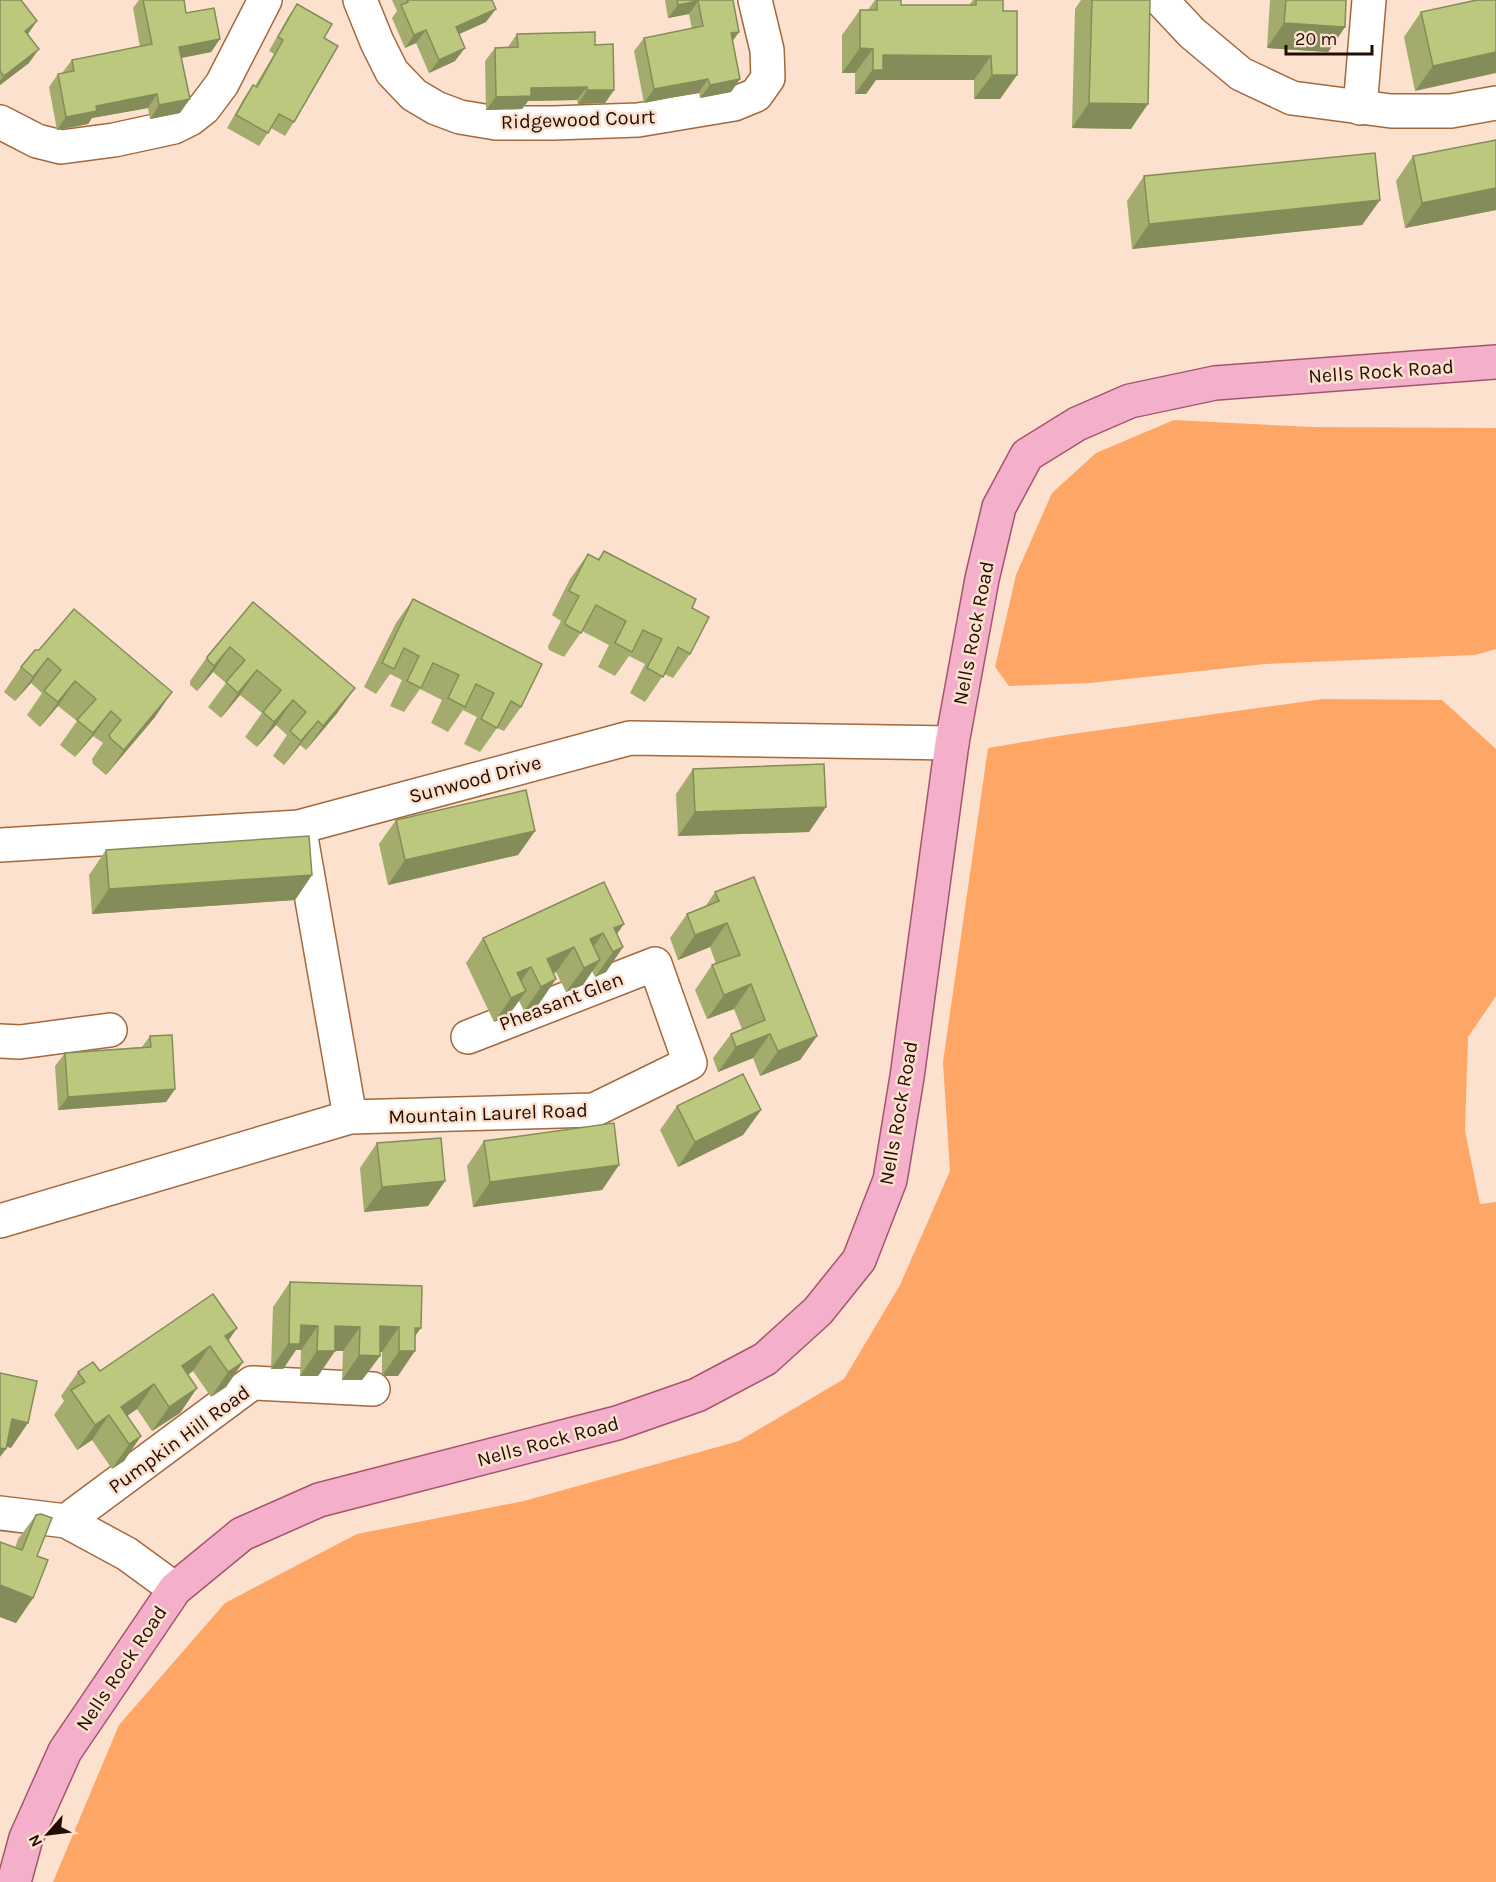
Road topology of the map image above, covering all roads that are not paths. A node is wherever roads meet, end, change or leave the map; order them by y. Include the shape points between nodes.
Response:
1 (265, 0) edge
2 (360, 0) edge
3 (755, 0) edge
4 (1161, 0) edge
5 (1369, 0) edge
6 (1496, 103) edge
7 (1360, 108) junction
8 (0, 122) edge
9 (1496, 362) edge
10 (952, 743) junction
11 (300, 827) junction
12 (0, 845) edge
13 (655, 964) joint
14 (110, 1030) dead end
15 (468, 1037) dead end
16 (0, 1041) edge
17 (350, 1118) junction
18 (0, 1221) edge
19 (373, 1389) edge
20 (0, 1513) edge
21 (66, 1521) junction
22 (175, 1589) junction
23 (14, 1882) edge

1 - 8 street via 222,84 204,108 174,127 61,147 37,141
2 - 3 street, Ridgewood Court via 392,72 414,95 460,117 496,123 638,120 734,104 756,95 768,78 767,50
4 - 7 street via 1192,33 1241,74 1292,98
5 - 7 street
6 - 7 street via 1451,111
9 - 10 main road, Nells Rock Road via 1215,383 1130,401 1077,424 1028,455 999,507
10 - 11 street, Sunwood Drive via 630,738
10 - 22 main road, Nells Rock Road via 890,1180 859,1260 818,1311 765,1359 697,1395 616,1423 319,1500 242,1534
11 - 12 street, Sunwood Drive
11 - 17 street
13 - 15 street, Pheasant Glen
13 - 17 street, Mountain Laurel Road via 690,1063 594,1110
14 - 16 street
17 - 18 street, Mountain Laurel Road
19 - 21 street, Pumpkin Hill Road via 252,1383
20 - 21 street
21 - 22 street via 127,1554
22 - 23 main road, Nells Rock Road via 65,1751 26,1838

